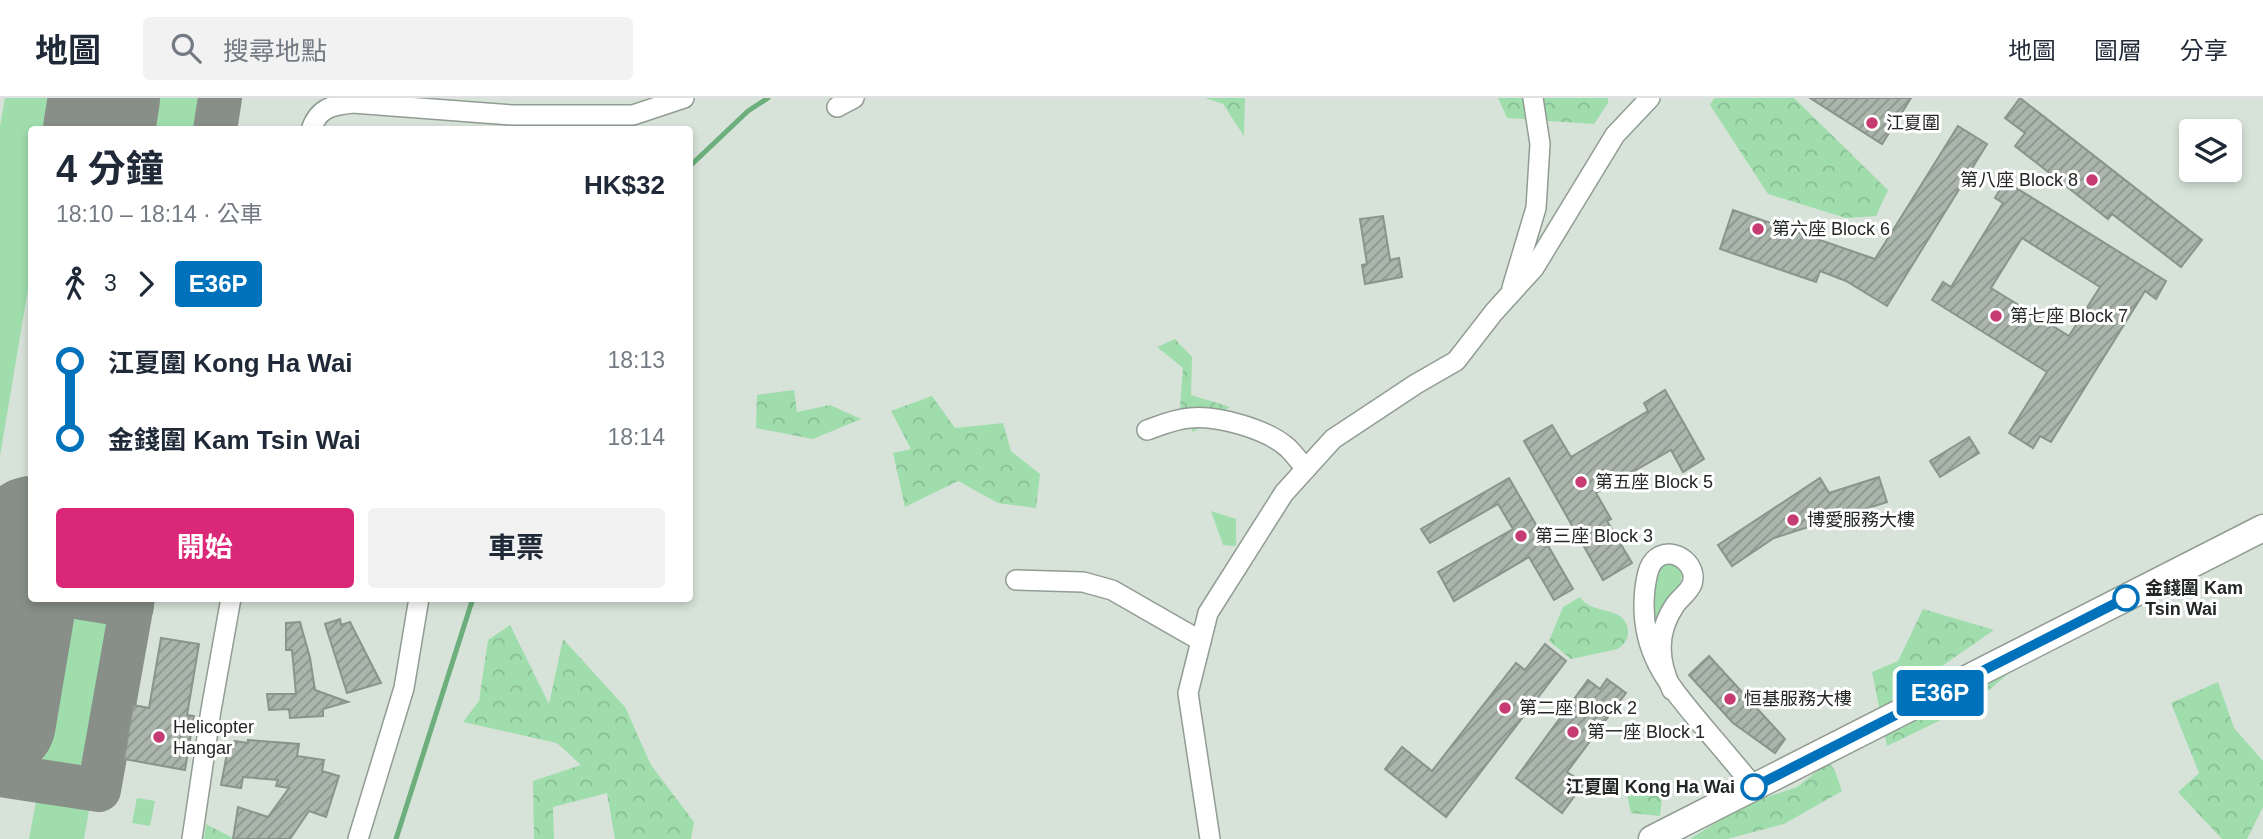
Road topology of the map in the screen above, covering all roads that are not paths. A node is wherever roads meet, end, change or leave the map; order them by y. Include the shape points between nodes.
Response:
1 (684, 98) edge
2 (1534, 98) edge
3 (1650, 98) edge
4 (634, 122) edge
5 (313, 126) edge
6 (1512, 292) junction
7 (1147, 430) dead end
8 (1306, 468) junction
9 (2263, 528) edge
10 (1016, 580) dead end
11 (230, 602) edge
12 (418, 602) edge
13 (1201, 641) junction
14 (1672, 690) junction
15 (1754, 787) junction
16 (192, 839) edge
17 (358, 839) edge
18 (1210, 839) edge
19 (1652, 839) edge

1 - 4 street
2 - 6 street via 1540,144 1536,208
3 - 6 street via 1615,135 1534,268
4 - 5 street via 353,103 322,110
6 - 8 street via 1457,361 1334,439
7 - 8 street via 1191,418 1218,419 1265,433 1287,447
8 - 13 street via 1283,493 1208,613
9 - 15 main road
10 - 13 street via 1083,582 1112,590
11 - 16 street
12 - 17 street via 404,688
13 - 18 street via 1188,694
14 - 14 street via 1651,650 1644,615 1649,568 1654,560 1673,554 1682,557 1693,574 1661,640 1663,670
14 - 15 street
15 - 19 main road

